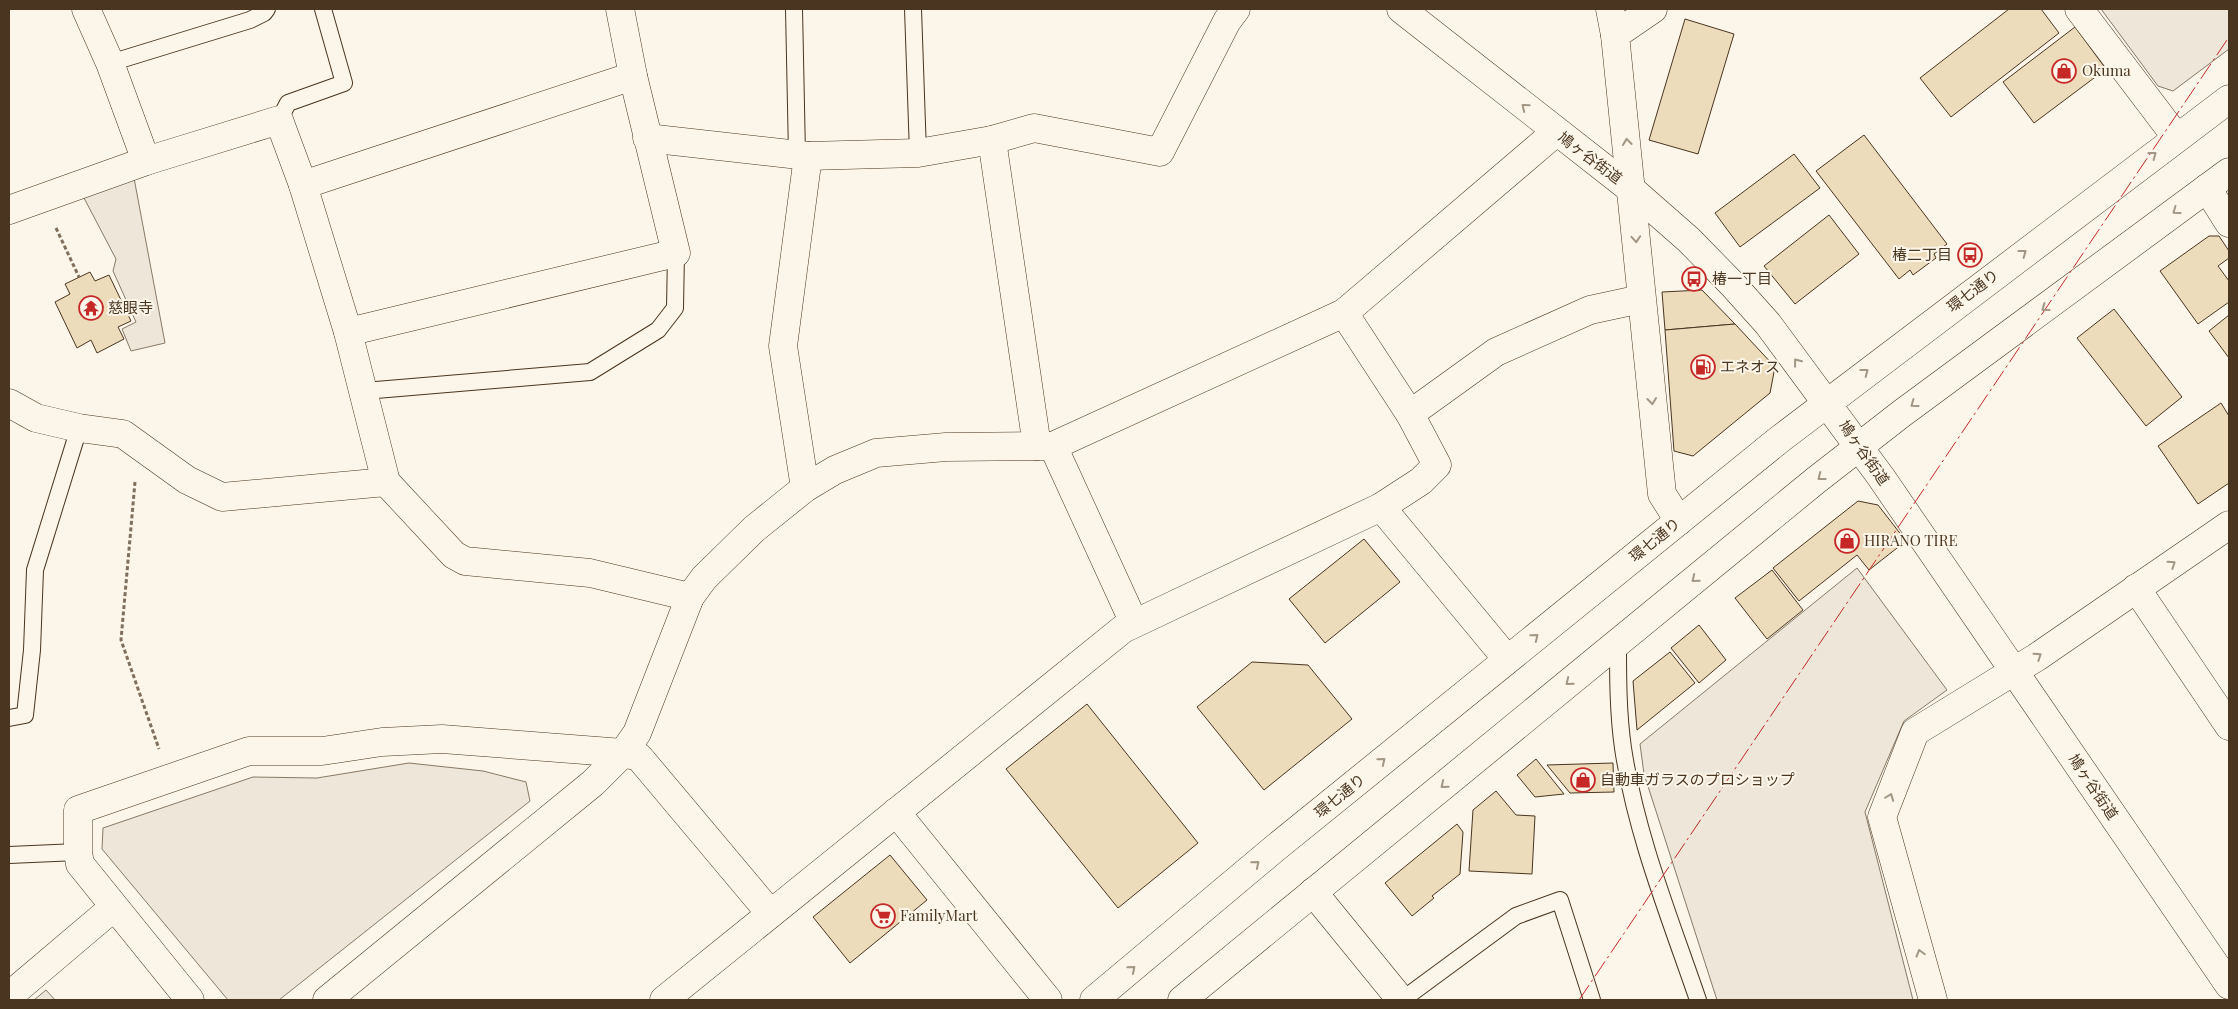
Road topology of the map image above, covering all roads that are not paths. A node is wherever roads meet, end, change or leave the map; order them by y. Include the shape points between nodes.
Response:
1 (86, 9) edge
2 (267, 9) edge
3 (322, 9) edge
4 (620, 9) edge
5 (794, 9) edge
6 (913, 9) edge
7 (1236, 9) edge
8 (1401, 9) edge
9 (1610, 9) edge
10 (1653, 9) edge
11 (2079, 9) edge
12 (248, 14) edge
13 (1615, 35) junction
14 (110, 63) junction
15 (632, 76) junction
16 (2229, 99) edge
17 (279, 120) junction
18 (1556, 132) junction
19 (647, 138) junction
20 (2177, 138) junction
21 (992, 140) junction
22 (918, 153) junction
23 (802, 155) junction
24 (146, 161) junction
25 (2229, 172) edge
26 (303, 185) junction
27 (2207, 188) junction
28 (1632, 190) junction
29 (9, 210) edge
30 (2229, 222) edge
31 (676, 253) junction
32 (1641, 299) junction
33 (1344, 313) junction
34 (348, 332) junction
35 (364, 391) junction
36 (1826, 401) junction
37 (9, 404) edge
38 (1410, 414) junction
39 (78, 428) junction
40 (1045, 446) junction
41 (1860, 447) junction
42 (386, 482) junction
43 (805, 488) junction
44 (1381, 507) junction
45 (1679, 521) junction
46 (2229, 525) edge
47 (2136, 588) junction
48 (690, 597) junction
49 (1134, 622) junction
50 (1618, 642) junction
51 (1507, 659) junction
52 (2014, 672) junction
53 (9, 718) edge
54 (2229, 726) edge
55 (623, 753) junction
56 (896, 812) junction
57 (78, 852) junction
58 (9, 854) edge
59 (1313, 892) junction
60 (114, 907) junction
61 (770, 913) junction
62 (2229, 985) edge
63 (9, 996) edge
64 (190, 1000) edge
65 (327, 1000) edge
66 (664, 1000) edge
67 (1048, 1000) edge
68 (1094, 1000) edge
69 (1182, 1000) edge
70 (1402, 1000) edge
71 (1592, 1000) edge
72 (1698, 1000) edge
73 (1933, 1000) edge

1 - 14 street
2 - 12 lane via 264,14
3 - 17 lane via 344,82 288,103
4 - 15 street
5 - 23 lane
6 - 22 lane
7 - 21 street via 1160,152 1034,128
18 -> 8 street, 鳩ヶ谷街道
9 - 13 street
10 - 13 street
11 - 20 street
12 - 14 lane
28 -> 13 street
14 - 24 street
15 - 19 street
15 - 26 street
16 - 20 street, 環七通り
17 - 24 street
17 - 26 street
18 - 28 street, 鳩ヶ谷街道
18 - 33 street
19 - 23 street
19 - 31 street
36 -> 20 street, 環七通り
21 - 22 street
21 - 40 street
22 - 23 street
23 - 43 street via 783,346
24 - 29 street
25 - 27 street
26 - 34 street
27 - 30 street
27 -> 41 street
28 -> 32 street
36 -> 28 street, 鳩ヶ谷街道 via 1768,324 1733,285 1689,240
31 - 34 street
31 - 35 lane via 675,308 658,330 590,372
32 - 38 street via 1590,310 1496,352
32 -> 45 street via 1662,494
33 - 38 street
33 - 40 street
34 - 35 street
35 - 42 street
36 - 41 street, 鳩ヶ谷街道
36 - 45 street, 環七通り
37 - 39 street via 36,418
38 - 44 street via 1437,465
39 - 42 street via 123,434 186,480 222,497
39 - 53 lane via 35,570 32,650 25,715
40 - 43 street via 946,446 876,453 835,470
40 - 49 street
41 -> 50 street
41 - 52 street, 鳩ヶ谷街道
42 - 48 street via 454,555 465,561 590,573
43 - 48 street via 754,529 704,578
44 - 49 street
44 - 51 street
51 -> 45 street, 環七通り
47 -> 46 street
52 -> 47 street
47 - 54 street
48 - 55 street via 637,733
49 - 56 street
50 -> 59 street
50 - 72 lane via 1618,699 1623,748 1640,828
68 -> 51 street, 環七通り
52 - 62 street, 鳩ヶ谷街道
73 -> 52 street via 1882,817 1915,732
55 - 57 street via 442,739 392,741 322,751 249,751 78,810
55 - 61 street via 639,757
55 - 65 street via 593,783
56 - 61 street
56 - 67 street
57 - 58 lane
57 - 60 street via 80,864
59 - 69 street
59 - 70 street
60 - 63 street
60 - 64 street
61 - 66 street
70 - 71 lane via 1516,916 1560,900

